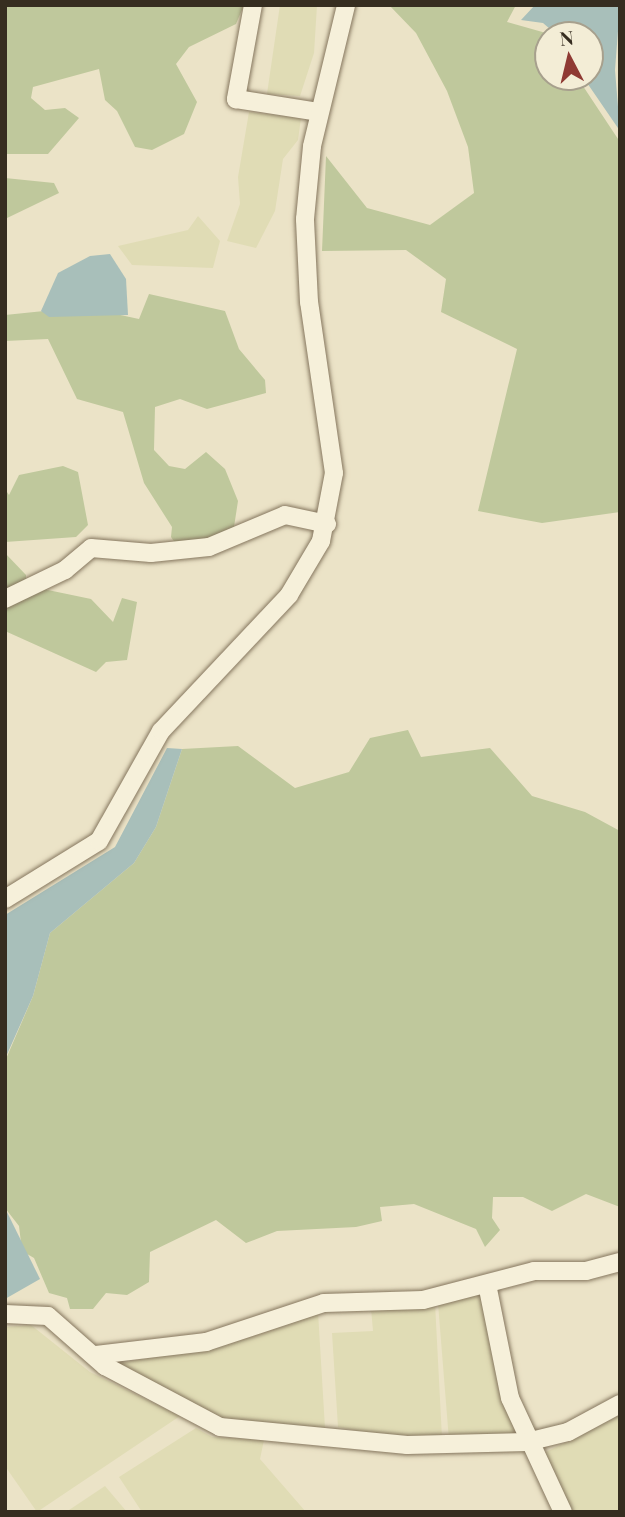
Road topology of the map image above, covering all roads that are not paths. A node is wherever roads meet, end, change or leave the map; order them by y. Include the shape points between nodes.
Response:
1 (253, 5) edge
2 (346, 5) edge
3 (318, 112) junction
4 (327, 524) junction
5 (5, 598) edge
6 (5, 900) edge
7 (620, 1262) edge
8 (487, 1284) junction
9 (5, 1314) edge
10 (96, 1354) junction
11 (620, 1404) edge
12 (527, 1442) junction
13 (563, 1512) edge

1 - 3 street via 238,63 236,99
2 - 3 street
3 - 4 street via 306,252 334,473
4 - 5 street via 285,515 209,547 151,553 91,548 65,570
4 - 6 street via 289,595 161,732 99,841
7 - 8 street via 586,1271 534,1271
8 - 10 street via 424,1300 324,1303 206,1342
8 - 12 street via 496,1345
9 - 10 street via 40,1312
10 - 12 street via 104,1366 220,1427 407,1445
11 - 12 street via 568,1432
12 - 13 street

